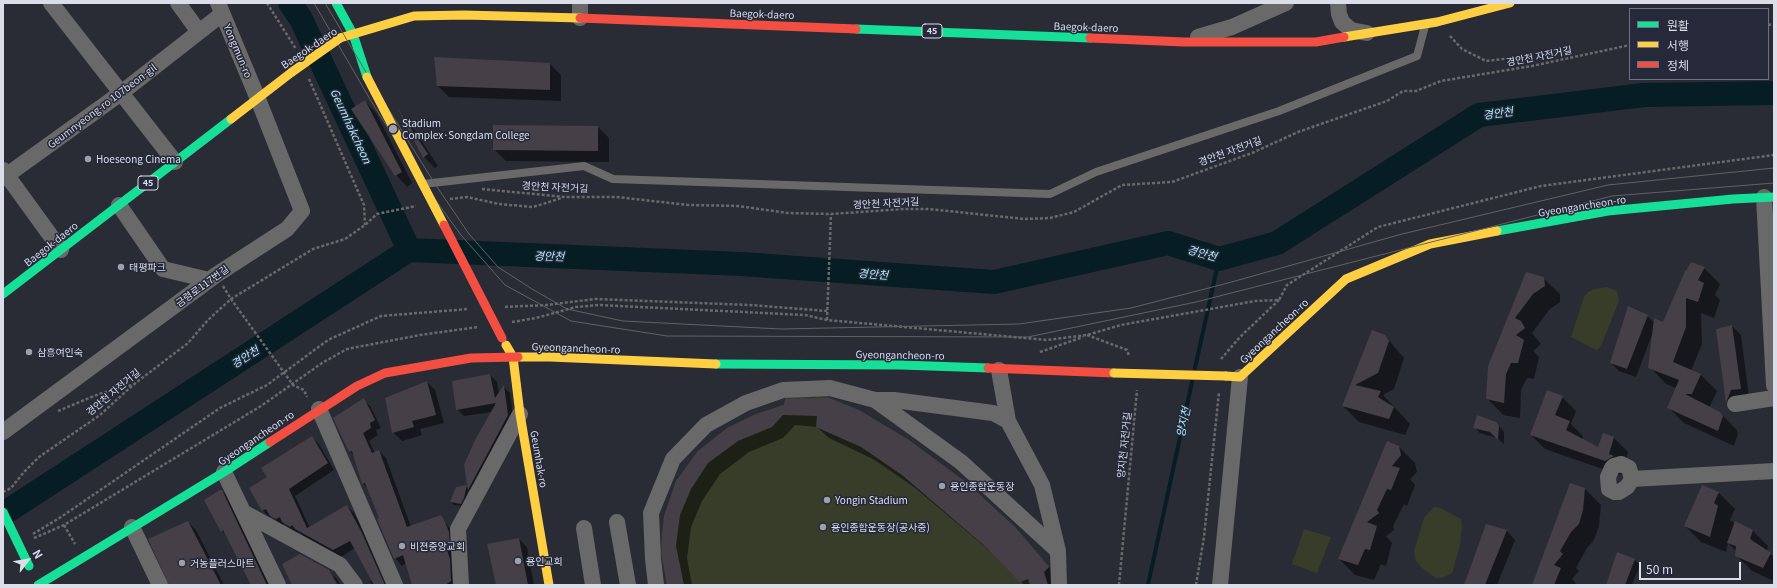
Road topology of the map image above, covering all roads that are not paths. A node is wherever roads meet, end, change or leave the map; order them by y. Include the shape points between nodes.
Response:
1 (51, 3) edge
2 (178, 3) edge
3 (336, 3) edge
4 (1286, 3) edge
5 (1338, 3) edge
6 (1510, 3) edge
7 (220, 8) edge
8 (580, 11) edge
9 (1426, 23) junction
10 (199, 32) junction
11 (1368, 33) junction
12 (353, 34) junction
13 (1184, 42) junction
14 (121, 93) junction
15 (258, 99) junction
16 (176, 162) junction
17 (5, 175) edge
18 (423, 184) junction
19 (1769, 197) edge
20 (119, 205) junction
21 (61, 250) junction
22 (209, 280) junction
23 (3, 294) edge
24 (513, 357) junction
25 (999, 370) junction
26 (1233, 377) junction
27 (1774, 386) edge
28 (1774, 398) edge
29 (875, 400) junction
30 (1735, 404) dead end
31 (319, 409) junction
32 (520, 414) junction
33 (1008, 421) junction
34 (3, 432) edge
35 (1774, 471) edge
36 (224, 472) junction
37 (1632, 479) junction
38 (3, 512) edge
39 (243, 512) junction
40 (617, 522) dead end
41 (132, 527) junction
42 (584, 528) dead end
43 (1058, 550) junction
44 (34, 578) edge
45 (160, 585) edge
46 (278, 585) edge
47 (355, 585) edge
48 (395, 585) edge
49 (461, 585) edge
50 (549, 585) edge
51 (594, 585) edge
52 (628, 585) edge
53 (656, 585) edge
54 (1059, 585) edge
55 (1220, 585) edge

1 - 14 street
2 - 10 street
3 - 12 main road
4 - 13 street via 1232,27
5 - 11 street via 1342,22 1352,30
6 - 9 main road, Baegok-daero / 45
7 - 10 street, Geumnyeong-ro 107beon-gil
7 - 15 street, Yongmun-ro
8 - 12 main road, Baegok-daero / 45 via 464,12 414,16
8 - 13 main road, Baegok-daero / 45
9 - 11 main road, Baegok-daero / 45
9 - 18 lane via 1417,56 1279,111 1096,172 1050,194 613,179 584,166
10 - 14 street, Geumnyeong-ro 107beon-gil
11 - 13 main road, Baegok-daero / 45 via 1316,42
12 - 15 main road, Baegok-daero / 45, bridge via 340,38
12 - 18 main road, Geumhak-ro, bridge via 367,77
14 - 16 street
14 - 17 street, Geumnyeong-ro 107beon-gil
15 - 16 main road, Baegok-daero / 45
15 - 22 street, 금령로117번길 via 302,212 287,229
16 - 20 main road, Baegok-daero / 45
17 - 21 street
18 - 24 main road, Geumhak-ro, bridge
19 - 26 main road, Gyeongancheon-ro via 1608,211 1430,244 1346,279
19 - 27 street
20 - 21 main road, Baegok-daero / 45
20 - 22 street via 163,270
21 - 23 main road, Baegok-daero / 45
22 - 34 street, 금령로117번길
24 - 25 main road, Gyeongancheon-ro via 713,364 901,365
24 - 31 main road, Gyeongancheon-ro via 471,358 385,373
24 - 32 main road, Geumhak-ro
25 - 26 main road, Gyeongancheon-ro, bridge
25 - 33 street
26 - 55 street
28 - 30 street
29 - 33 street via 993,412
29 - 43 street via 961,462
29 - 53 street via 830,388 783,390 746,403 706,425 674,459 652,513
31 - 36 main road, Gyeongancheon-ro
31 - 48 street
32 - 49 street via 458,529
32 - 50 main road, Geumhak-ro
33 - 43 street via 1042,485
35 - 37 street
36 - 39 street
36 - 41 main road, Gyeongancheon-ro
37 - 37 street via 1630,468 1622,457 1608,477 1609,489 1618,497
38 - 44 main road, bridge
39 - 46 street
39 - 47 street via 340,565
40 - 52 street
41 - 44 main road, Gyeongancheon-ro
41 - 45 street
42 - 51 street
43 - 54 street

